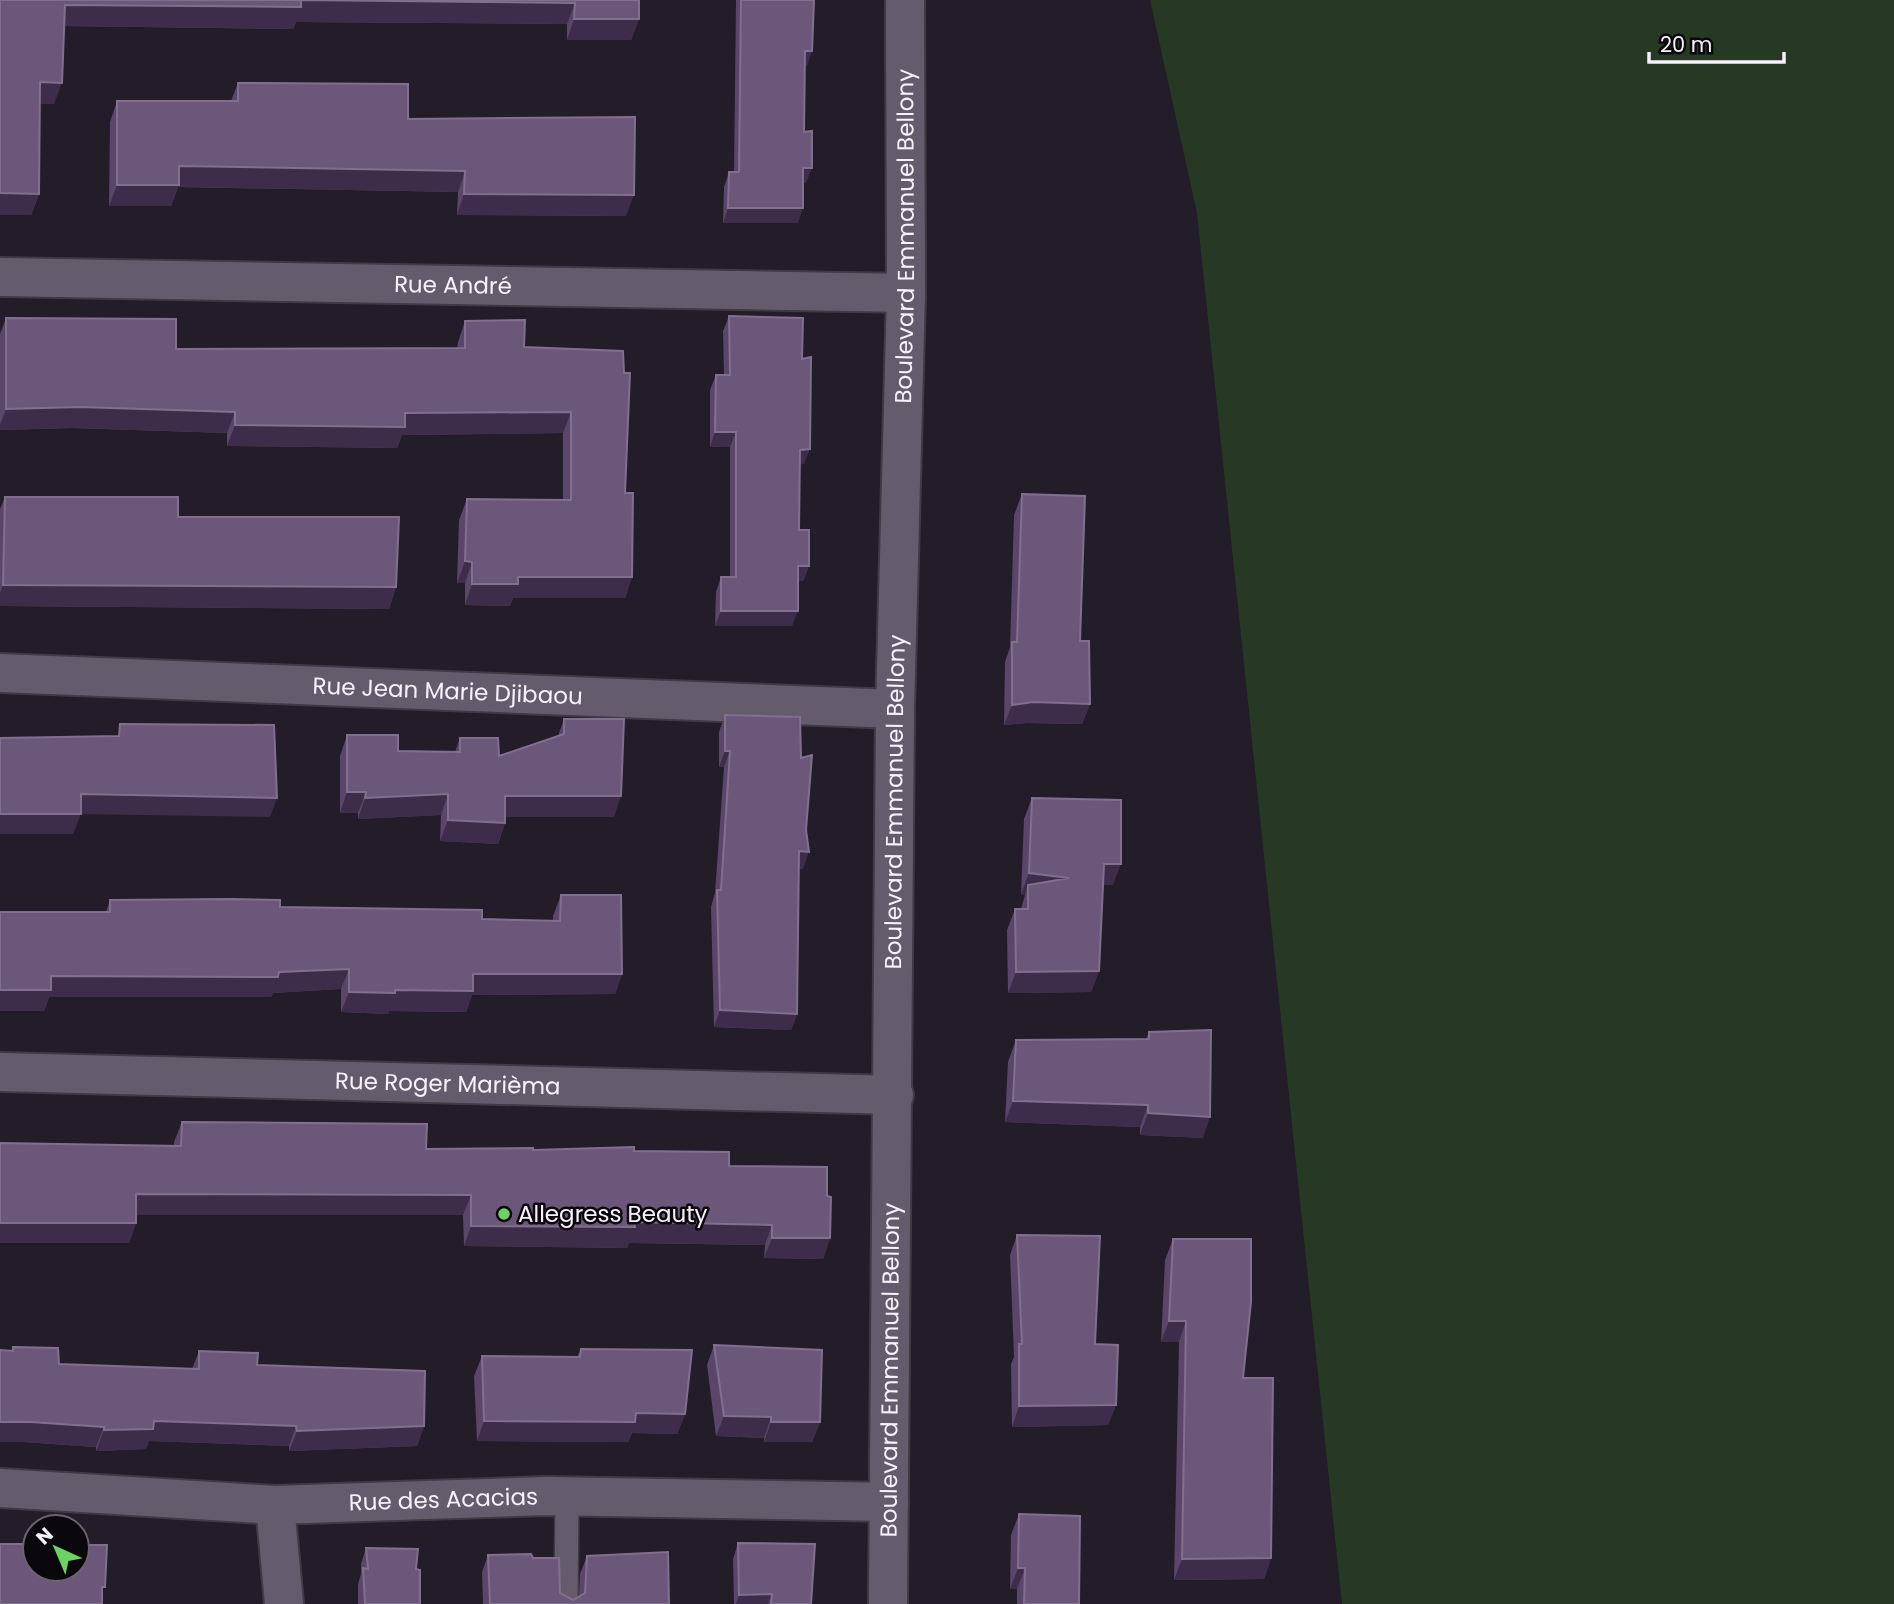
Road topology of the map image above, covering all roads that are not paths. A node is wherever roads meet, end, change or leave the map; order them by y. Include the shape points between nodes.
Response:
1 (905, 0) edge
2 (0, 277) edge
3 (906, 293) junction
4 (0, 673) edge
5 (894, 709) junction
6 (0, 1072) edge
7 (894, 1095) junction
8 (0, 1488) edge
9 (567, 1496) junction
10 (888, 1502) junction
11 (275, 1505) junction
12 (284, 1604) edge
13 (566, 1604) edge
14 (888, 1604) edge

1 - 3 street, Boulevard Emmanuel Bellony
2 - 3 street, Rue André
3 - 5 street, Boulevard Emmanuel Bellony
4 - 5 street, Rue Jean Marie Djibaou
5 - 7 street, Boulevard Emmanuel Bellony
6 - 7 street, Rue Roger Marièma
7 - 10 street, Boulevard Emmanuel Bellony
8 - 11 street, Rue des Acacias
9 - 10 street, Rue des Acacias
9 - 11 street, Rue des Acacias
9 - 13 lane
10 - 14 street, Boulevard Emmanuel Bellony
11 - 12 street

